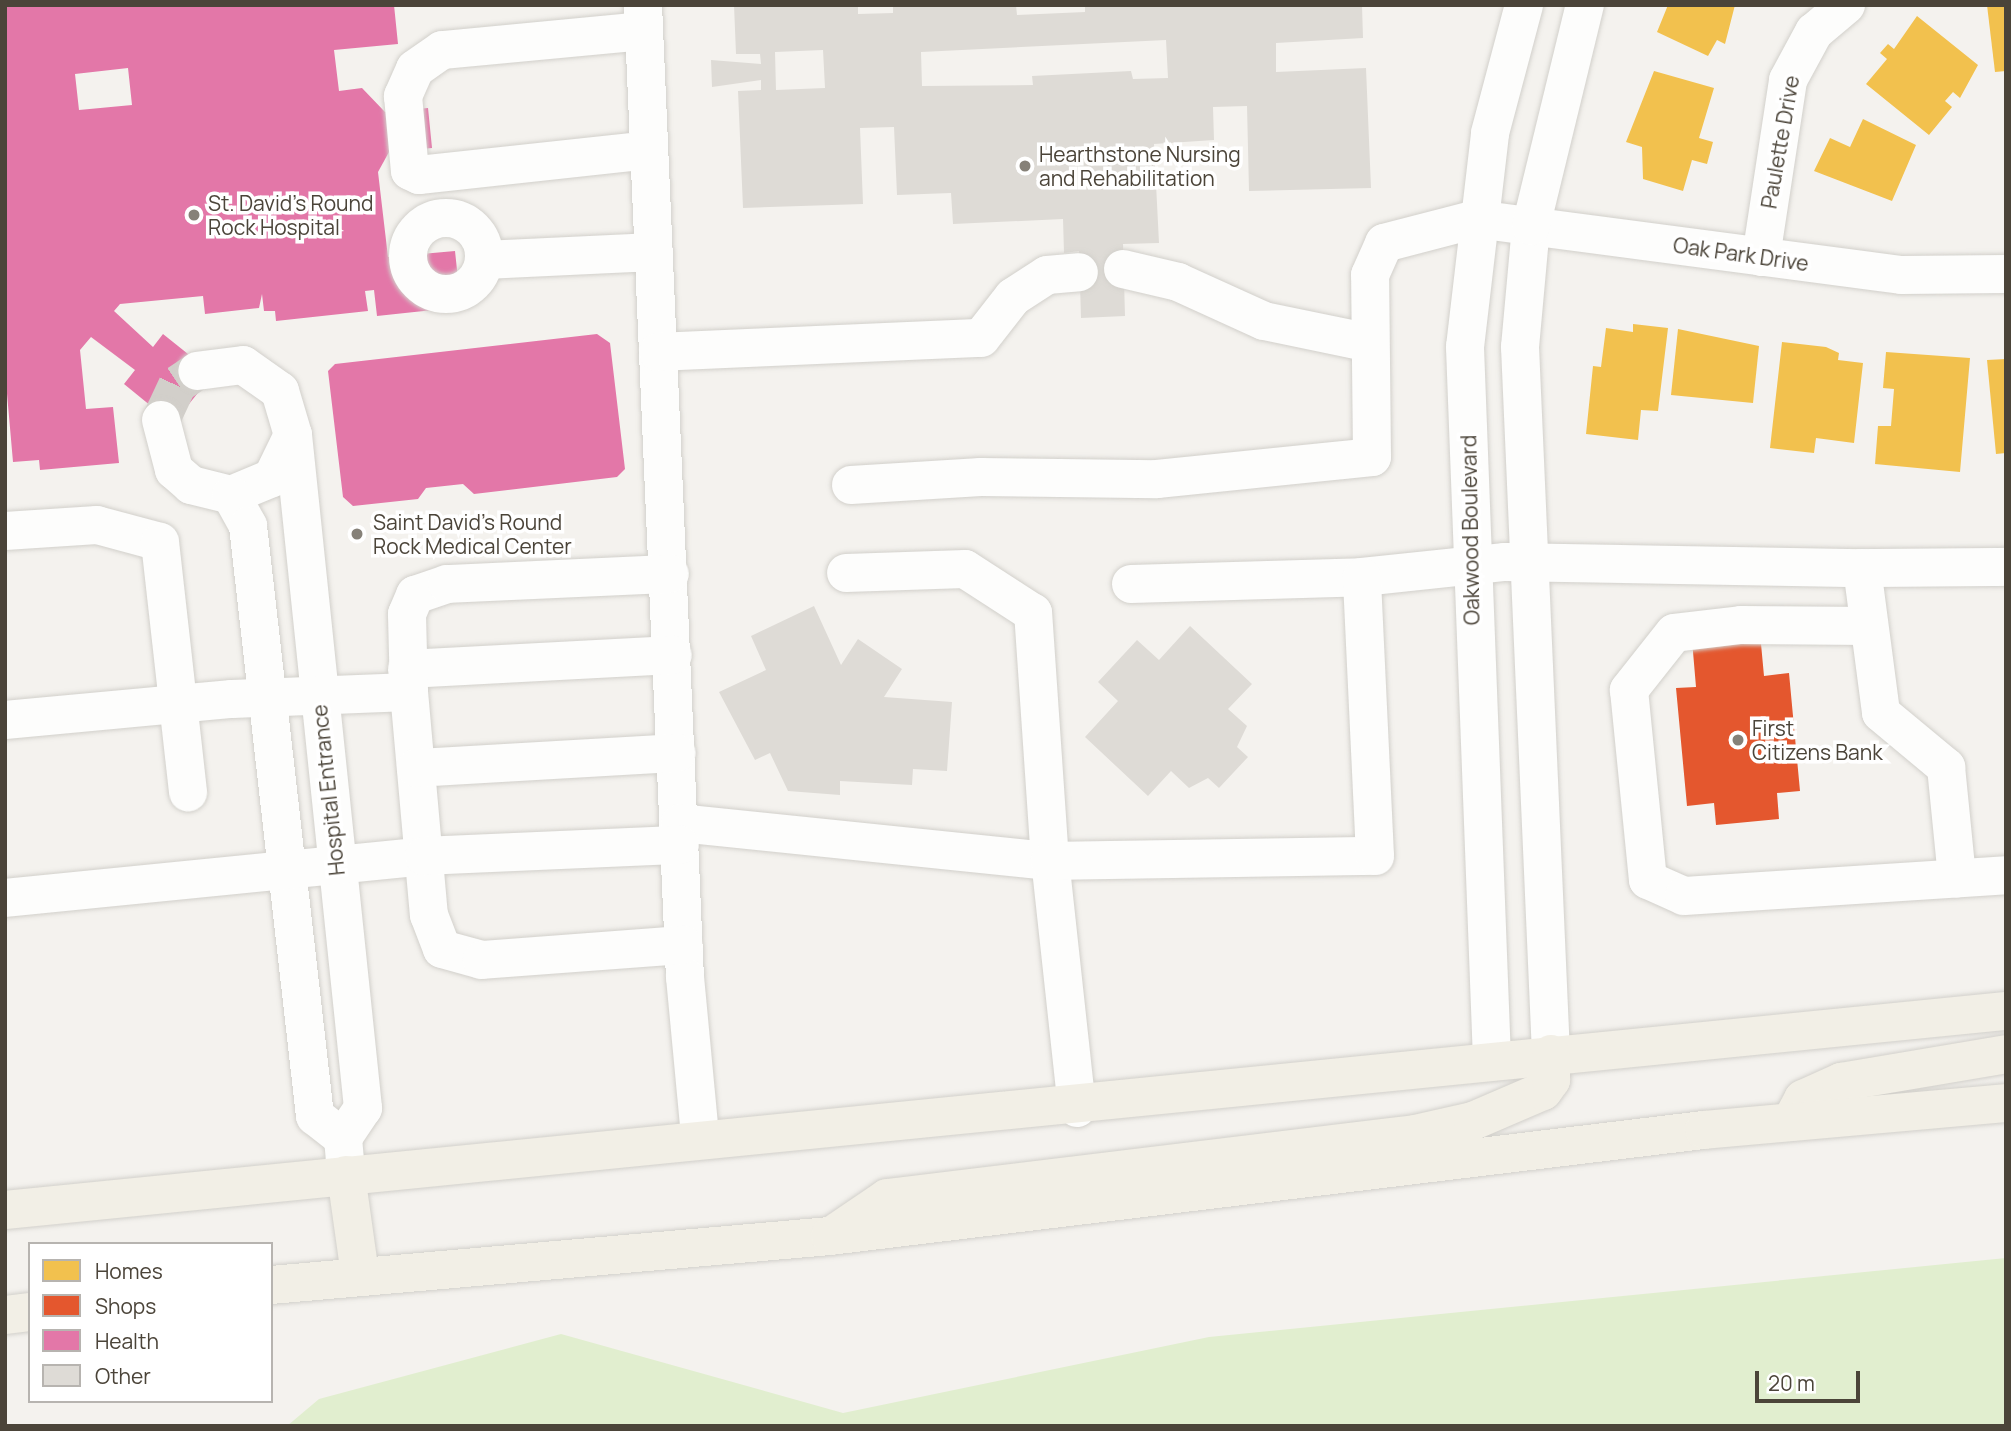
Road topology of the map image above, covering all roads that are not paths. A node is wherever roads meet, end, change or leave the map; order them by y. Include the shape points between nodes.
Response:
1 (1524, 5) edge
2 (1585, 5) edge
3 (1846, 5) edge
4 (644, 18) edge
5 (649, 149) junction
6 (1476, 219) junction
7 (1531, 226) junction
8 (654, 253) junction
9 (1761, 257) junction
10 (484, 260) dead end
11 (1123, 269) dead end
12 (1079, 272) dead end
13 (2006, 274) edge
14 (1370, 343) junction
15 (658, 352) junction
16 (197, 371) tunnel mouth
17 (161, 420) tunnel mouth
18 (293, 435) junction
19 (851, 485) dead end
20 (231, 495) junction
21 (5, 531) edge
22 (1527, 563) junction
23 (1471, 564) junction
24 (2006, 567) edge
25 (1863, 568) junction
26 (846, 573) dead end
27 (670, 574) junction
28 (1362, 576) junction
29 (1130, 584) dead end
30 (1869, 626) junction
31 (673, 655) junction
32 (408, 680) junction
33 (319, 697) junction
34 (270, 698) junction
35 (178, 705) junction
36 (5, 720) edge
37 (677, 753) junction
38 (416, 768) junction
39 (188, 792) dead end
40 (680, 834) junction
41 (424, 856) junction
42 (1050, 861) junction
43 (335, 866) junction
44 (289, 870) junction
45 (2006, 875) edge
46 (1957, 878) junction
47 (5, 898) edge
48 (683, 945) junction
49 (2006, 1011) edge
50 (1551, 1054) junction
51 (2006, 1054) edge
52 (1492, 1060) junction
53 (2006, 1102) edge
54 (1077, 1108) junction
55 (1791, 1122) junction
56 (700, 1137) junction
57 (343, 1138) junction
58 (346, 1175) junction
59 (5, 1210) edge
60 (830, 1236) junction
61 (360, 1275) junction
62 (273, 1285) edge
63 (28, 1312) edge
64 (5, 1315) edge

1 - 6 street, Oakwood Boulevard
2 - 7 street
3 - 9 street, Paulette Drive via 1814,32 1788,80
4 - 5 street
4 - 5 street via 442,50 415,69 403,96 410,171 419,175
5 - 8 street
6 - 7 street, Oak Park Drive
6 - 14 street via 1384,243 1370,275
6 - 23 street, Oakwood Boulevard via 1465,347
7 - 9 street, Oak Park Drive
7 - 22 street via 1520,347
8 - 10 street
8 - 15 street
9 - 13 street, Oak Park Drive via 1901,275
11 - 14 street via 1178,282 1264,321
12 - 15 street via 1047,275 1013,297 981,338
14 - 19 street via 1371,457 1157,479 981,477
15 - 27 street
16 - 18 street, Hospital Entrance via 219,363 264,375 291,412
17 - 20 street via 174,470 191,485
18 - 20 street via 272,478
18 - 33 street, Hospital Entrance
20 - 34 street via 248,526
21 - 35 street via 97,525 160,542
22 - 23 street
22 - 25 street
22 - 50 street
23 - 28 street
23 - 52 street, Oakwood Boulevard
24 - 25 street
25 - 30 street
26 - 42 street via 965,569 1033,613
27 - 31 street
27 - 32 street via 447,584 415,595 407,614
28 - 29 street
28 - 42 street via 1375,856
30 - 46 street via 1881,713 1946,767
30 - 46 street via 1741,625 1674,633 1629,690 1648,880 1684,896
31 - 32 street
31 - 37 street
32 - 33 street
32 - 38 street
33 - 34 street
33 - 43 street, Hospital Entrance
34 - 35 street
34 - 44 street
35 - 36 street
35 - 39 street
37 - 38 street
37 - 40 street
38 - 41 street
40 - 41 street
40 - 42 street
40 - 48 street
41 - 43 street
41 - 48 street via 429,915 442,949 482,960
42 - 54 street
43 - 44 street
43 - 57 street, Hospital Entrance via 363,1108
44 - 47 street
44 - 57 street via 315,1116
45 - 46 street
48 - 56 street
49 - 50 main road
50 - 52 main road
50 - 60 main road via 1551,1080 1543,1091 1473,1121 1415,1134 887,1198
51 - 55 main road via 1841,1082 1803,1099
52 - 54 main road
53 - 55 main road
54 - 56 main road
55 - 60 main road
56 - 58 main road
57 - 58 street
58 - 59 main road
58 - 61 main road
60 - 61 main road
61 - 62 main road
63 - 64 main road

